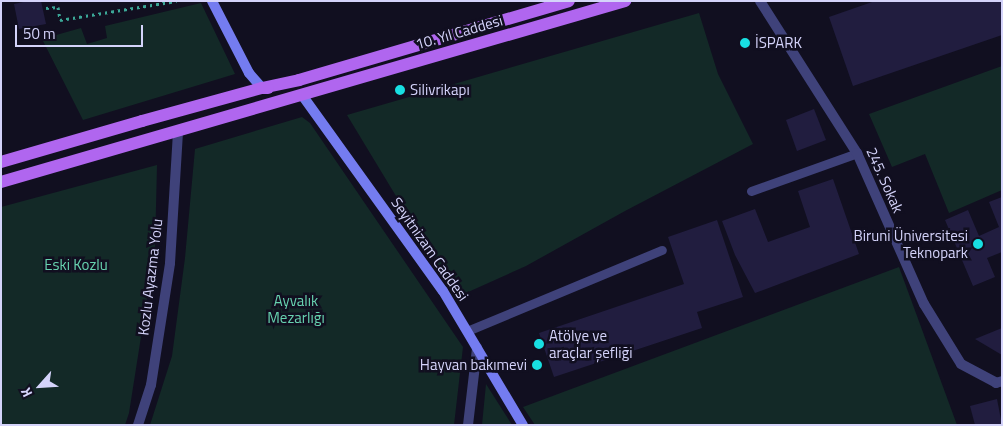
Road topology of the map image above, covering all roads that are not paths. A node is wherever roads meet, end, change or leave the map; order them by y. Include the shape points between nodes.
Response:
1 (212, 1) edge
2 (569, 1) edge
3 (625, 1) edge
4 (760, 1) edge
5 (262, 88) junction
6 (302, 95) junction
7 (280, 101) junction
8 (178, 131) junction
9 (857, 153) junction
10 (1, 162) edge
11 (1, 182) edge
12 (751, 191) dead end
13 (662, 250) dead end
14 (467, 331) junction
15 (477, 348) junction
16 (1002, 381) edge
17 (138, 425) edge
18 (468, 425) edge
19 (523, 425) edge

1 - 5 main road via 249,73
2 - 5 main road, 10. Yıl Caddesi
3 - 6 main road, 10. Yıl Caddesi
4 - 9 street, 245. Sokak
5 - 6 main road via 282,88
5 - 7 main road
5 - 10 main road, 10. Yıl Caddesi
6 - 7 main road, 10. Yıl Caddesi
6 - 14 main road, Seyitnizam Caddesi via 443,290
7 - 8 main road, 10. Yıl Caddesi
8 - 11 main road, 10. Yıl Caddesi
8 - 17 street, Kozlu Ayazma Yolu via 170,263 150,385
9 - 12 lane
9 - 16 street, 245. Sokak via 924,304 961,364 996,383
13 - 14 lane
14 - 15 main road, Seyitnizam Caddesi
15 - 18 street
15 - 19 main road, Seyitnizam Caddesi

